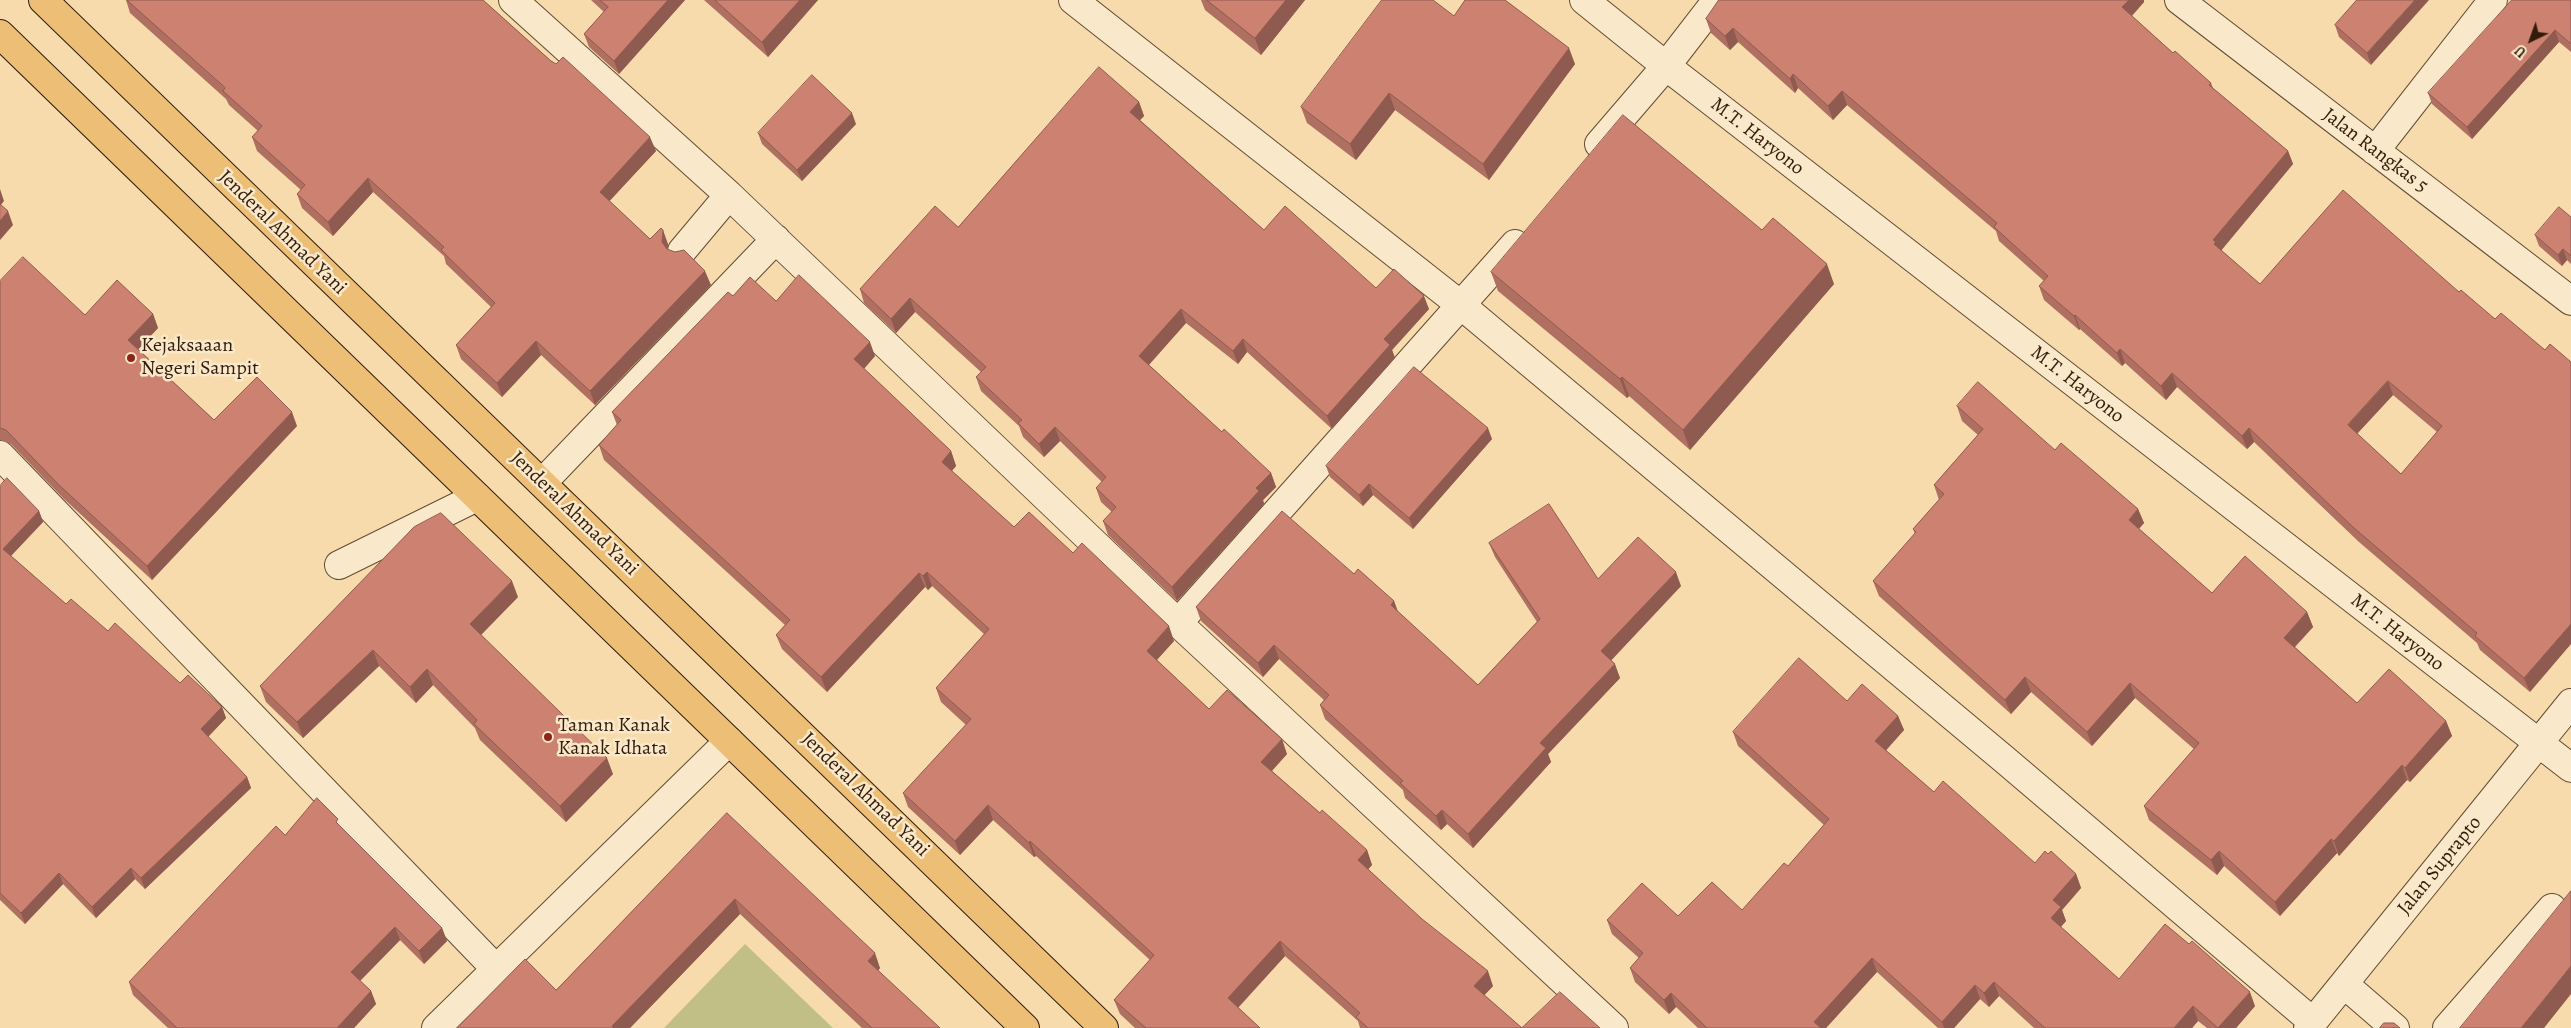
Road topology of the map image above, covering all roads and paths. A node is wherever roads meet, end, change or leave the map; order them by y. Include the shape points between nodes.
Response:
1 (43, 0) edge
2 (513, 0) edge
3 (1073, 0) edge
4 (1584, 0) edge
5 (1717, 0) edge
6 (2179, 0) edge
7 (2493, 0) edge
8 (0, 34) edge
9 (1666, 66) junction
10 (2375, 151) junction
11 (1583, 164) edge
12 (729, 195) junction
13 (1532, 224) edge
14 (776, 239) junction
15 (682, 251) edge
16 (2571, 301) edge
17 (1462, 306) junction
18 (0, 455) edge
19 (542, 483) junction
20 (477, 497) junction
21 (339, 565) dead end
22 (1178, 623) junction
23 (2571, 703) edge
24 (729, 741) junction
25 (2539, 744) junction
26 (2571, 768) edge
27 (2552, 908) dead end
28 (496, 969) junction
29 (2344, 984) junction
30 (2311, 1025) edge
31 (436, 1028) edge
32 (1025, 1028) edge
33 (1104, 1028) edge
34 (1614, 1028) edge
35 (2395, 1028) edge
36 (2448, 1028) edge

1 - 19 highway, Jenderal Ahmad Yani
2 - 12 street
3 - 17 street
4 - 9 street, M.T. Haryono
5 - 9 street
6 - 10 street, Jalan Rangkas 5
7 - 10 street
8 - 20 highway
9 - 11 street
9 - 25 street, M.T. Haryono
10 - 16 street, Jalan Rangkas 5
12 - 14 street
12 - 15 street
13 - 17 street
14 - 19 street
14 - 22 street
17 - 22 street
17 - 30 street via 2005,760
18 - 28 street
19 - 33 highway, Jenderal Ahmad Yani
20 - 21 street
20 - 24 highway
22 - 34 street
23 - 25 street, Jalan Suprapto
24 - 28 street
24 - 32 highway
25 - 26 street, M.T. Haryono
25 - 29 street, Jalan Suprapto
27 - 36 street
28 - 31 street
29 - 30 street, Jalan Suprapto
29 - 35 street

